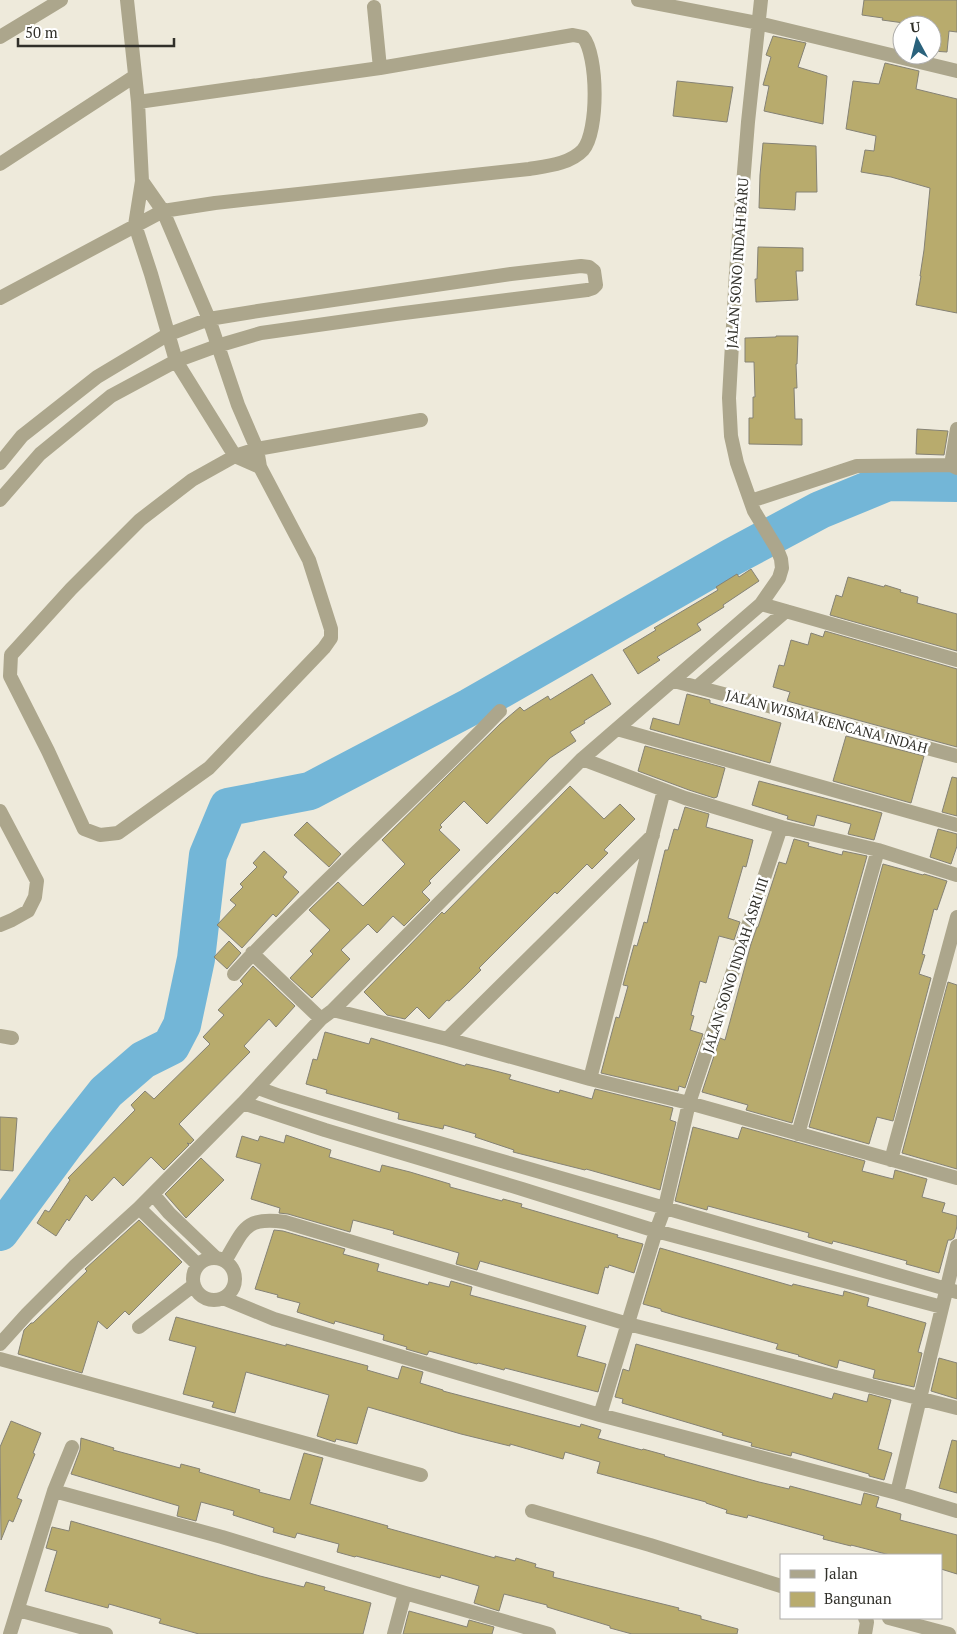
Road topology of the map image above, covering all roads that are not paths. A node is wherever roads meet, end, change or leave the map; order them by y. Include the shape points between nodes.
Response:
1 (61, 0) edge
2 (127, 0) edge
3 (638, 0) edge
4 (761, 0) edge
5 (374, 7) dead end
6 (758, 23) junction
7 (0, 38) edge
8 (380, 68) junction
9 (957, 71) edge
10 (135, 76) junction
11 (138, 102) junction
12 (0, 164) edge
13 (142, 181) junction
14 (163, 211) junction
15 (134, 225) junction
16 (393, 291) junction
17 (0, 298) edge
18 (396, 314) junction
19 (208, 319) junction
20 (167, 335) junction
21 (217, 346) junction
22 (176, 361) junction
23 (421, 420) dead end
24 (957, 429) edge
25 (257, 449) junction
26 (235, 456) junction
27 (0, 463) edge
28 (954, 466) edge
29 (260, 467) junction
30 (0, 500) edge
31 (753, 506) junction
32 (761, 604) junction
33 (786, 611) junction
34 (957, 660) edge
35 (674, 681) junction
36 (697, 686) junction
37 (500, 711) dead end
38 (617, 729) junction
39 (957, 756) edge
40 (582, 759) junction
41 (664, 790) junction
42 (0, 811) edge
43 (957, 826) edge
44 (781, 827) junction
45 (653, 834) junction
46 (878, 850) junction
47 (957, 875) edge
48 (957, 917) edge
49 (0, 925) edge
50 (252, 953) junction
51 (234, 974) dead end
52 (332, 1010) junction
53 (321, 1019) junction
54 (447, 1039) junction
55 (590, 1079) junction
56 (258, 1088) junction
57 (243, 1103) junction
58 (689, 1103) junction
59 (380, 1126) junction
60 (798, 1134) junction
61 (376, 1145) junction
62 (891, 1160) junction
63 (957, 1178) edge
64 (153, 1194) junction
65 (665, 1207) junction
66 (139, 1208) junction
67 (656, 1231) junction
68 (957, 1246) edge
69 (220, 1259) junction
70 (198, 1265) junction
71 (194, 1285) junction
72 (952, 1290) edge
73 (223, 1298) junction
74 (942, 1307) junction
75 (628, 1324) junction
76 (139, 1327) dead end
77 (0, 1344) edge
78 (0, 1359) edge
79 (920, 1398) junction
80 (957, 1408) edge
81 (600, 1415) junction
82 (72, 1447) dead end
83 (420, 1475) dead end
84 (54, 1491) junction
85 (897, 1493) junction
86 (957, 1511) edge
87 (532, 1512) dead end
88 (780, 1586) edge
89 (405, 1593) junction
90 (18, 1610) junction
91 (866, 1619) edge
92 (893, 1619) edge
93 (10, 1634) edge
94 (106, 1634) edge
95 (394, 1634) edge
96 (549, 1634) edge
97 (865, 1634) edge
98 (949, 1634) edge

1 - 7 street
2 - 10 street
3 - 6 street
4 - 6 street, JALAN SONO INDAH BARU
5 - 8 street
6 - 9 street
6 - 31 street, JALAN SONO INDAH BARU via 736,272 729,398 734,451
8 - 11 street
8 - 14 street via 578,35 587,42 592,55 594,112 589,139 583,150 571,159 546,166
10 - 11 street
10 - 12 street
11 - 13 street
13 - 14 street
13 - 15 street
14 - 15 street
14 - 19 street
15 - 17 street
15 - 20 street
16 - 18 street
16 - 18 street via 581,266 591,268 594,273 595,286 587,290
16 - 19 street
18 - 21 street via 261,333
19 - 20 street
19 - 21 street
20 - 22 street
20 - 27 street via 97,377 22,436
21 - 22 street
21 - 25 street
22 - 26 street
22 - 30 street via 111,396 40,454
23 - 25 street
24 - 28 street
25 - 26 street
25 - 29 street
26 - 29 street
26 - 29 street via 192,480 140,520 11,655 10,676 84,829 100,835 118,833 209,768 331,638 309,560
28 - 31 street via 857,466
31 - 32 street, JALAN SONO INDAH BARU via 777,549 782,568 775,585
32 - 33 street
32 - 35 street
33 - 34 street
33 - 36 street
35 - 36 street, JALAN WISMA KENCANA INDAH
35 - 38 street
36 - 39 street, JALAN WISMA KENCANA INDAH
37 - 50 street
38 - 40 street
38 - 43 street
40 - 41 street
40 - 52 street
41 - 44 street
41 - 45 street
42 - 49 street via 37,881 35,897 28,911
44 - 46 street
44 - 58 street, JALAN SONO INDAH ASRI III
45 - 54 street
45 - 55 street
46 - 47 street
46 - 60 street
48 - 62 street
50 - 51 street
50 - 53 street
52 - 53 street
52 - 54 street
53 - 56 street
54 - 55 street
55 - 58 street
56 - 57 street
56 - 59 street
57 - 61 street
57 - 64 street
58 - 60 street
58 - 65 street, JALAN SONO INDAH ASRI III
59 - 61 street
59 - 65 street
60 - 62 street
61 - 67 street
62 - 63 street
64 - 66 street
64 - 69 street
65 - 67 street, JALAN SONO INDAH ASRI III
65 - 72 street
66 - 70 street
66 - 77 street via 75,1266
67 - 74 street
67 - 75 street, JALAN SONO INDAH ASRI III
68 - 72 street
69 - 70 street via 207,1259
69 - 73 street via 231,1267 235,1275 230,1292
69 - 75 street via 246,1228 256,1221 268,1219
70 - 71 street via 193,1277
71 - 73 street via 206,1298
71 - 76 street
72 - 74 street
73 - 81 street via 274,1319
74 - 79 street
75 - 79 street
75 - 81 street, JALAN SONO INDAH ASRI III
78 - 83 street
79 - 80 street
79 - 85 street
81 - 85 street
82 - 84 street
84 - 89 street via 222,1537
84 - 90 street
85 - 86 street
87 - 88 street
89 - 95 street
89 - 96 street
90 - 93 street
90 - 94 street
91 - 97 street
92 - 98 street

